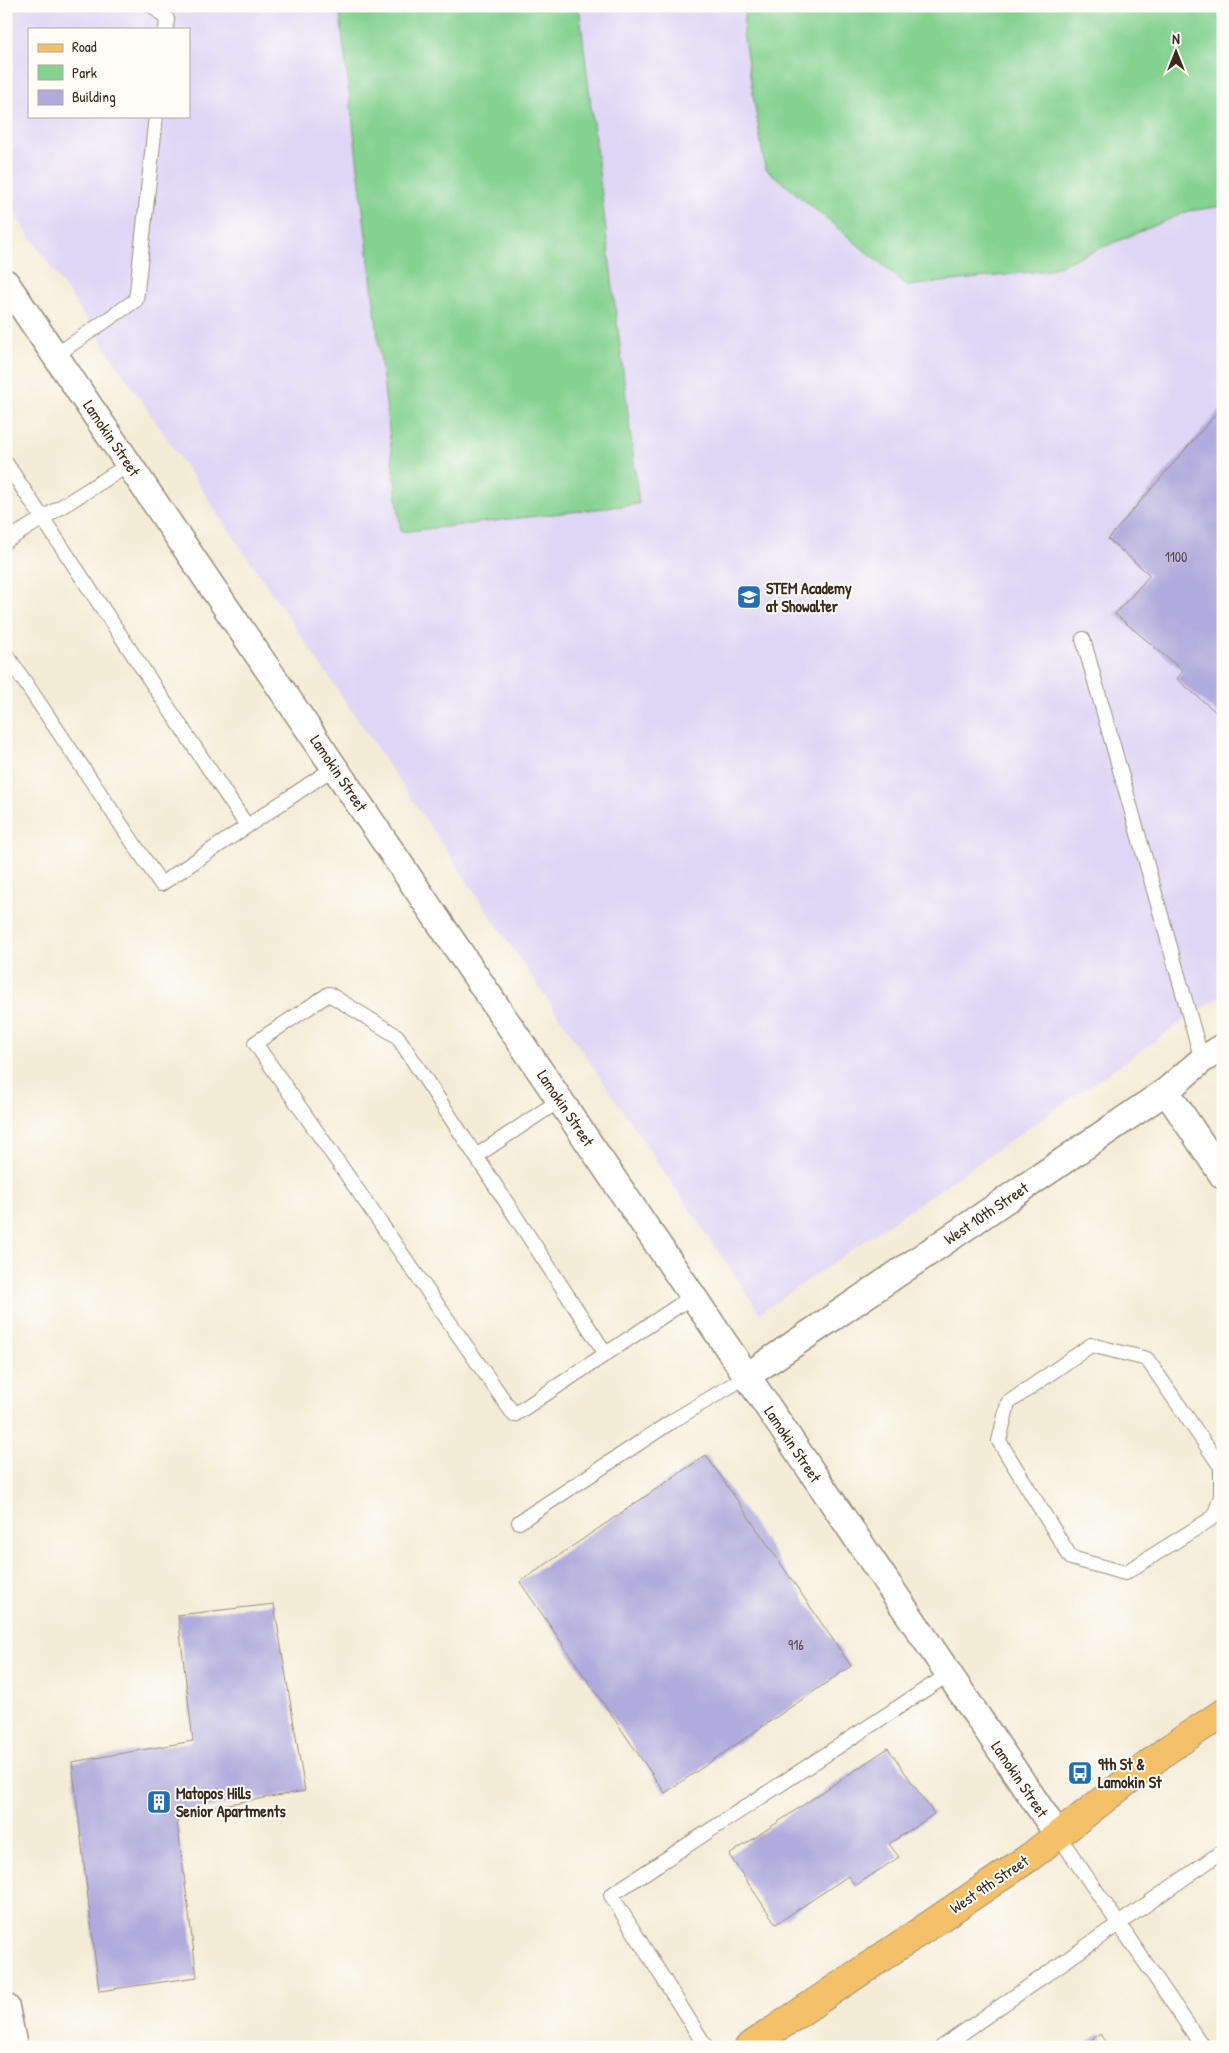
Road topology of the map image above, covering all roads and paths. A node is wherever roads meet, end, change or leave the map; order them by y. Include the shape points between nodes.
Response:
1 (153, 6) edge
2 (166, 28) edge
3 (156, 118) edge
4 (6, 282) edge
5 (56, 355) junction
6 (6, 463) edge
7 (130, 464) junction
8 (43, 518) junction
9 (6, 541) edge
10 (1083, 639) dead end
11 (6, 654) edge
12 (335, 767) junction
13 (246, 826) junction
14 (1213, 1053) edge
15 (1166, 1091) junction
16 (560, 1100) junction
17 (476, 1156) junction
18 (1223, 1176) edge
19 (693, 1296) junction
20 (606, 1354) junction
21 (747, 1376) junction
22 (1222, 1496) edge
23 (519, 1522) dead end
24 (949, 1674) junction
25 (1223, 1713) edge
26 (1058, 1835) junction
27 (1223, 1851) edge
28 (1120, 1925) junction
29 (6, 2007) edge
30 (14, 2047) edge
31 (706, 2047) edge
32 (749, 2047) edge
33 (942, 2047) edge
34 (1203, 2047) edge

1 - 2 lane via 167,18
3 - 5 lane via 136,300
4 - 5 street, Lamokin Street
5 - 7 street, Lamokin Street
6 - 8 lane
7 - 8 lane
7 - 12 street, Lamokin Street
8 - 9 lane
8 - 13 lane
10 - 14 lane
11 - 13 lane via 161,884
12 - 13 lane
12 - 16 street, Lamokin Street
14 - 15 street, West 10th Street
15 - 18 street
15 - 21 street, West 10th Street
16 - 17 lane
16 - 19 street, Lamokin Street
17 - 20 lane
17 - 20 lane via 397,1036 329,994 255,1043 514,1415
19 - 20 lane
19 - 21 street, Lamokin Street
21 - 23 lane
21 - 24 street, Lamokin Street
22 - 22 lane via 1221,1467 1147,1359 1091,1345 1008,1403 999,1441 1071,1558 1125,1573 1214,1517
24 - 26 street, Lamokin Street
24 - 31 lane via 611,1894
25 - 26 main road, West 9th Street via 1167,1750
26 - 28 lane
26 - 32 main road, West 9th Street
27 - 28 lane
28 - 33 lane
28 - 34 lane
29 - 30 street

